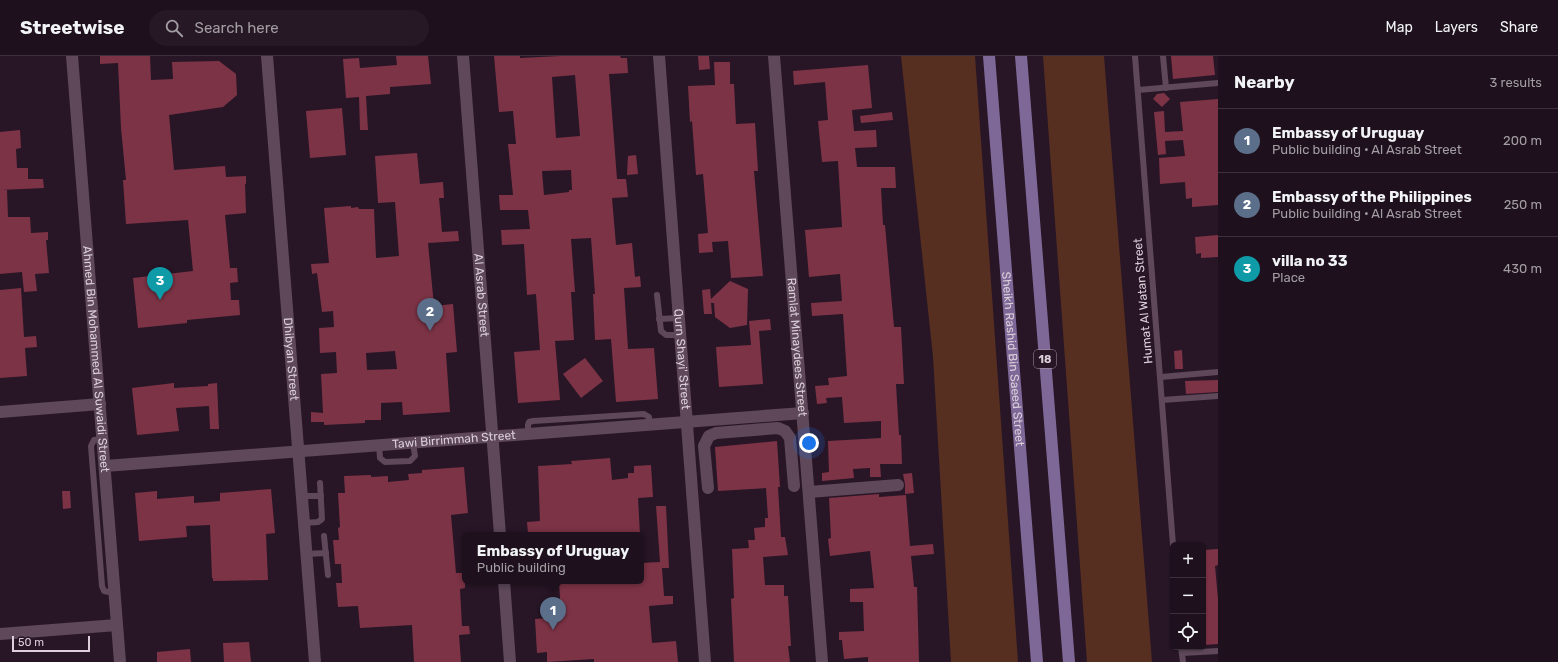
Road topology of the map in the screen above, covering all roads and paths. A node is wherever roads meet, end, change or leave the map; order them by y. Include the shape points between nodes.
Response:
1 (72, 56) edge
2 (267, 56) edge
3 (463, 56) edge
4 (658, 56) edge
5 (774, 56) edge
6 (989, 56) edge
7 (1013, 56) edge
8 (1135, 56) edge
9 (1163, 56) edge
10 (1021, 62) edge
11 (1218, 84) edge
12 (1166, 88) junction
13 (1138, 90) junction
14 (657, 295) dead end
15 (679, 318) junction
16 (659, 319) junction
17 (680, 335) junction
18 (1218, 372) edge
19 (1161, 377) junction
20 (1218, 396) edge
21 (1162, 400) junction
22 (100, 404) junction
23 (0, 412) edge
24 (803, 413) junction
25 (746, 417) junction
26 (687, 422) junction
27 (747, 431) junction
28 (493, 437) junction
29 (102, 439) junction
30 (413, 443) junction
31 (379, 445) junction
32 (298, 452) junction
33 (104, 466) junction
34 (320, 483) dead end
35 (898, 485) dead end
36 (794, 486) dead end
37 (708, 488) dead end
38 (809, 492) junction
39 (302, 496) junction
40 (321, 496) junction
41 (304, 523) junction
42 (500, 532) edge
43 (324, 536) dead end
44 (1173, 542) edge
45 (326, 553) junction
46 (306, 554) junction
47 (328, 575) dead end
48 (504, 584) edge
49 (114, 593) junction
50 (117, 625) junction
51 (0, 634) edge
52 (1182, 650) edge
53 (1218, 651) edge
54 (120, 662) edge
55 (314, 662) edge
56 (510, 662) edge
57 (705, 662) edge
58 (822, 662) edge
59 (1037, 662) edge
60 (1069, 662) edge
61 (1183, 662) edge

1 - 22 street, Ahmed Bin Mohammed Al Suwaidi Street
2 - 32 street, Dhibyan Street
3 - 28 street, Al Asrab Street
4 - 15 street, Qurn Shayi' Street
5 - 24 street, Ramlat Minaydees Street
6 - 59 main road, Sheikh Rashid Bin Saeed Street
7 - 10 main road
8 - 13 lane, Humat Al Watan Street
9 - 12 lane
10 - 60 main road, 18
11 - 12 lane
12 - 13 lane
13 - 19 lane, Humat Al Watan Street
14 - 16 lane
15 - 16 lane
15 - 17 street, Qurn Shayi' Street
16 - 17 lane via 663,334
17 - 26 street, Qurn Shayi' Street
18 - 19 lane
19 - 21 lane, Humat Al Watan Street
20 - 21 lane
21 - 44 lane, Humat Al Watan Street
22 - 23 street
22 - 29 street, Ahmed Bin Mohammed Al Suwaidi Street
24 - 25 street, Tawi Birrimmah Street
24 - 38 street, Ramlat Minaydees Street
25 - 26 street, Tawi Birrimmah Street
25 - 27 street
26 - 28 street, Tawi Birrimmah Street
26 - 57 street, Qurn Shayi' Street
27 - 36 street via 778,428 788,434 791,441
27 - 37 street via 716,433 706,439 704,446
28 - 30 street, Tawi Birrimmah Street
28 - 42 street, Al Asrab Street
29 - 33 street, Ahmed Bin Mohammed Al Suwaidi Street
29 - 49 lane via 94,440 90,446 102,586 106,592
30 - 31 street, Tawi Birrimmah Street
30 - 31 lane via 414,456 410,461 385,462 380,458
31 - 32 street, Tawi Birrimmah Street
32 - 33 street, Tawi Birrimmah Street
32 - 39 street, Dhibyan Street
33 - 49 street, Ahmed Bin Mohammed Al Suwaidi Street
34 - 40 lane
35 - 38 street
38 - 58 street, Ramlat Minaydees Street
39 - 40 lane
39 - 41 street, Dhibyan Street
40 - 41 lane via 322,520
41 - 46 street, Dhibyan Street
43 - 45 lane
45 - 46 lane
45 - 47 lane
46 - 55 street, Dhibyan Street
48 - 56 street
49 - 50 street, Ahmed Bin Mohammed Al Suwaidi Street
50 - 51 street
50 - 54 street, Ahmed Bin Mohammed Al Suwaidi Street
52 - 53 lane
52 - 61 lane

